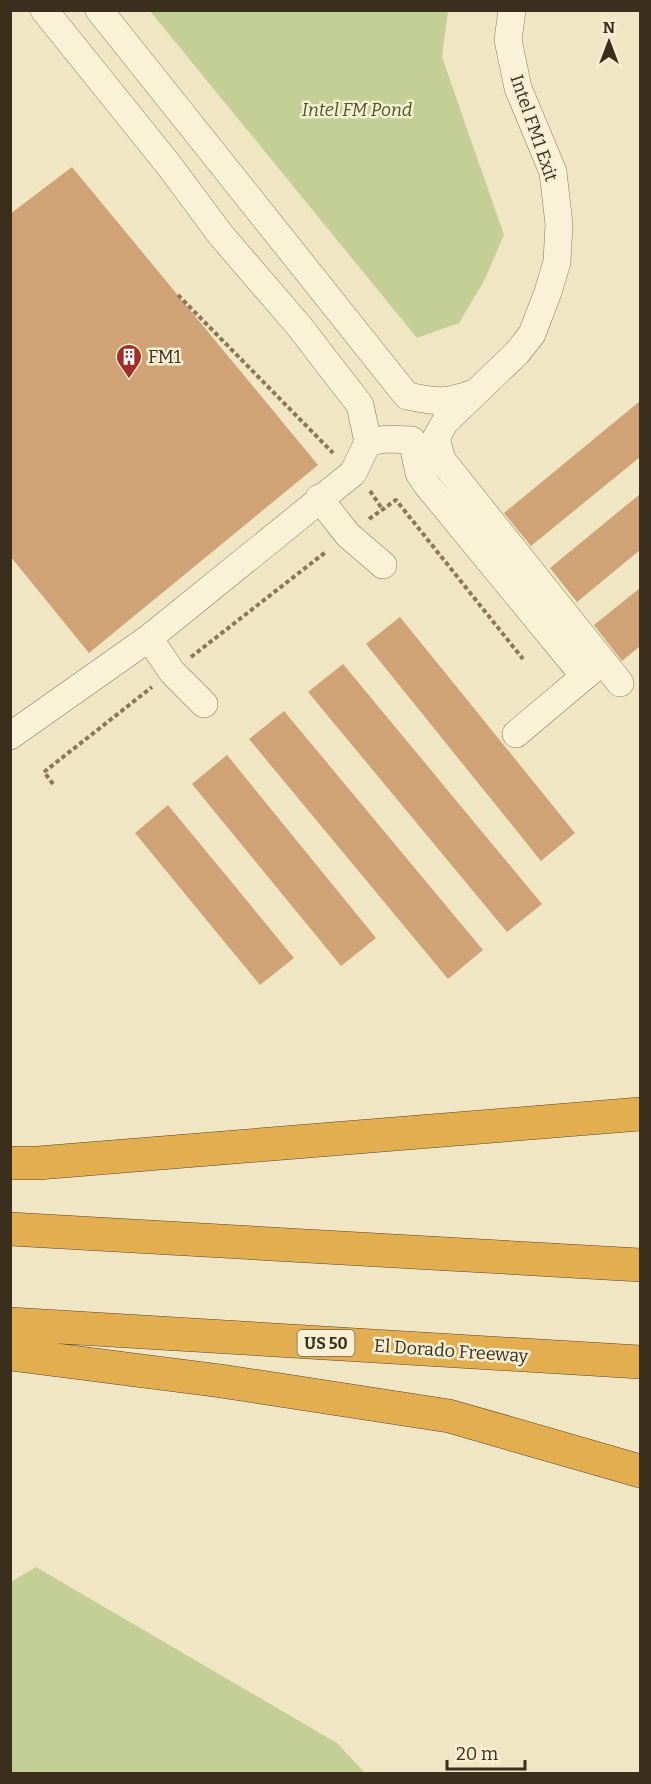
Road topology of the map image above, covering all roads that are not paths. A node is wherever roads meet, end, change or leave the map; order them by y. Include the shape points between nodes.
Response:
1 (44, 10) edge
2 (99, 10) edge
3 (512, 10) edge
4 (475, 392) junction
5 (368, 442) junction
6 (320, 498) junction
7 (382, 565) dead end
8 (149, 638) junction
9 (593, 668) junction
10 (620, 683) dead end
11 (204, 704) dead end
12 (516, 734) dead end
13 (10, 735) edge
14 (640, 1114) edge
15 (10, 1163) edge
16 (10, 1229) edge
17 (640, 1265) edge
18 (10, 1324) edge
19 (10, 1354) edge
20 (640, 1362) edge
21 (640, 1471) edge

1 - 5 lane via 360,405
2 - 4 lane via 406,396 439,402
3 - 4 lane, Intel FM1 Exit via 508,40 518,88 553,172 559,224 557,262 532,334
4 - 9 lane, Intel FM1 Exit via 445,422 436,438 442,460
5 - 6 lane via 352,473
5 - 9 lane via 412,440 419,473 428,485
6 - 7 lane via 348,535
6 - 8 lane
8 - 11 lane via 172,672
8 - 13 lane
9 - 10 lane
9 - 12 lane
14 - 15 highway
16 - 17 highway
18 - 20 highway, El Dorado Freeway / US 50
19 - 21 highway via 449,1416

